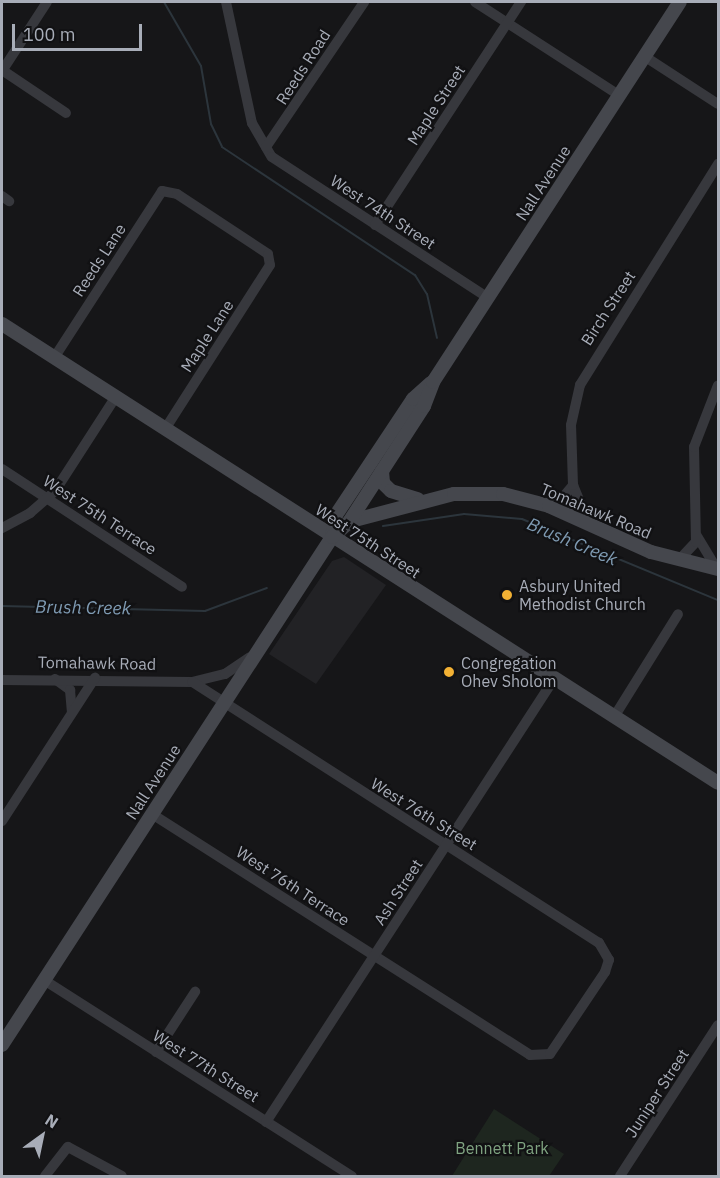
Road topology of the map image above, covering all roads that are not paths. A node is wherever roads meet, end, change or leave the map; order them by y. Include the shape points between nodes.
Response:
1 (44, 2) edge
2 (226, 2) edge
3 (364, 2) edge
4 (475, 2) edge
5 (521, 2) edge
6 (680, 2) edge
7 (507, 23) junction
8 (644, 56) junction
9 (2, 70) edge
10 (619, 95) junction
11 (718, 104) edge
12 (66, 113) dead end
13 (266, 147) junction
14 (718, 164) edge
15 (177, 194) joint
16 (375, 225) junction
17 (488, 298) junction
18 (2, 324) edge
19 (54, 358) junction
20 (433, 382) junction
21 (718, 385) edge
22 (115, 398) junction
23 (165, 429) junction
24 (2, 469) edge
25 (382, 471) junction
26 (573, 485) junction
27 (48, 499) junction
28 (423, 501) junction
29 (554, 508) junction
30 (349, 522) junction
31 (589, 525) junction
32 (2, 528) edge
33 (698, 536) junction
34 (332, 537) junction
35 (679, 560) junction
36 (718, 569) edge
37 (182, 587) dead end
38 (678, 614) dead end
39 (259, 649) junction
40 (54, 678) junction
41 (95, 678) junction
42 (554, 679) junction
43 (2, 680) edge
44 (192, 682) junction
45 (224, 704) junction
46 (71, 715) junction
47 (614, 717) junction
48 (718, 783) edge
49 (152, 814) junction
50 (2, 821) edge
51 (446, 846) junction
52 (374, 956) junction
53 (44, 980) junction
54 (195, 992) dead end
55 (718, 1025) edge
56 (2, 1045) edge
57 (156, 1052) junction
58 (541, 1057) joint
59 (266, 1122) junction
60 (45, 1176) edge
61 (122, 1176) edge
62 (352, 1176) edge
63 (620, 1176) edge

1 - 9 street
2 - 13 street, West 74th Street via 252,123
3 - 13 street, Reeds Road
4 - 7 street
5 - 7 street, Maple Street
6 - 8 main road, Nall Avenue
7 - 10 street
7 - 16 street, Maple Street
8 - 10 main road, Nall Avenue
8 - 11 street
9 - 12 street
10 - 17 main road, Nall Avenue
13 - 16 street, West 74th Street via 286,167
14 - 26 street, Birch Street via 585,372 571,425
15 - 19 street, Reeds Lane via 162,191
15 - 23 street, Maple Lane via 269,258 270,266
16 - 17 street, West 74th Street
17 - 20 main road, Nall Avenue
18 - 19 main road, West 75th Street
19 - 22 main road, West 75th Street
20 - 25 main road, Nall Avenue
20 - 34 main road, Nall Avenue via 413,399 336,514
21 - 33 street via 693,447
22 - 23 main road, West 75th Street
22 - 27 street
23 - 34 main road, West 75th Street
24 - 27 street, West 75th Terrace
25 - 28 main road, Tomahawk Road via 391,491
25 - 30 main road, Nall Avenue
26 - 29 street
26 - 31 street, Birch Street
27 - 32 street
27 - 37 street, West 75th Terrace
28 - 29 main road, Tomahawk Road via 480,492
28 - 30 main road, Tomahawk Road
29 - 31 main road, Tomahawk Road
30 - 34 main road, Nall Avenue
31 - 35 main road, Tomahawk Road
33 - 35 street
33 - 36 street
34 - 39 main road, Nall Avenue
34 - 42 main road, West 75th Street
35 - 36 main road, Tomahawk Road
38 - 47 street
39 - 44 street, Tomahawk Road via 235,669
39 - 45 main road, Nall Avenue
40 - 41 street, Tomahawk Road
40 - 43 street, Tomahawk Road
40 - 46 street via 70,690
41 - 44 street, Tomahawk Road
41 - 46 street
42 - 47 main road, West 75th Street
42 - 51 street, Ash Street
44 - 45 street
45 - 49 main road, Nall Avenue
45 - 51 street, West 76th Street
46 - 50 street
47 - 48 main road, West 75th Street
49 - 52 street, West 76th Terrace
49 - 53 main road, Nall Avenue
51 - 52 street, Ash Street
51 - 58 street, West 76th Street via 606,950 605,972 559,1043
52 - 58 street, West 76th Terrace
52 - 59 street, Ash Street
53 - 56 main road, Nall Avenue
53 - 57 street, West 77th Street
54 - 57 street
55 - 63 street, Juniper Street
57 - 59 street, West 77th Street
59 - 62 street, West 77th Street
60 - 61 street via 68,1147

